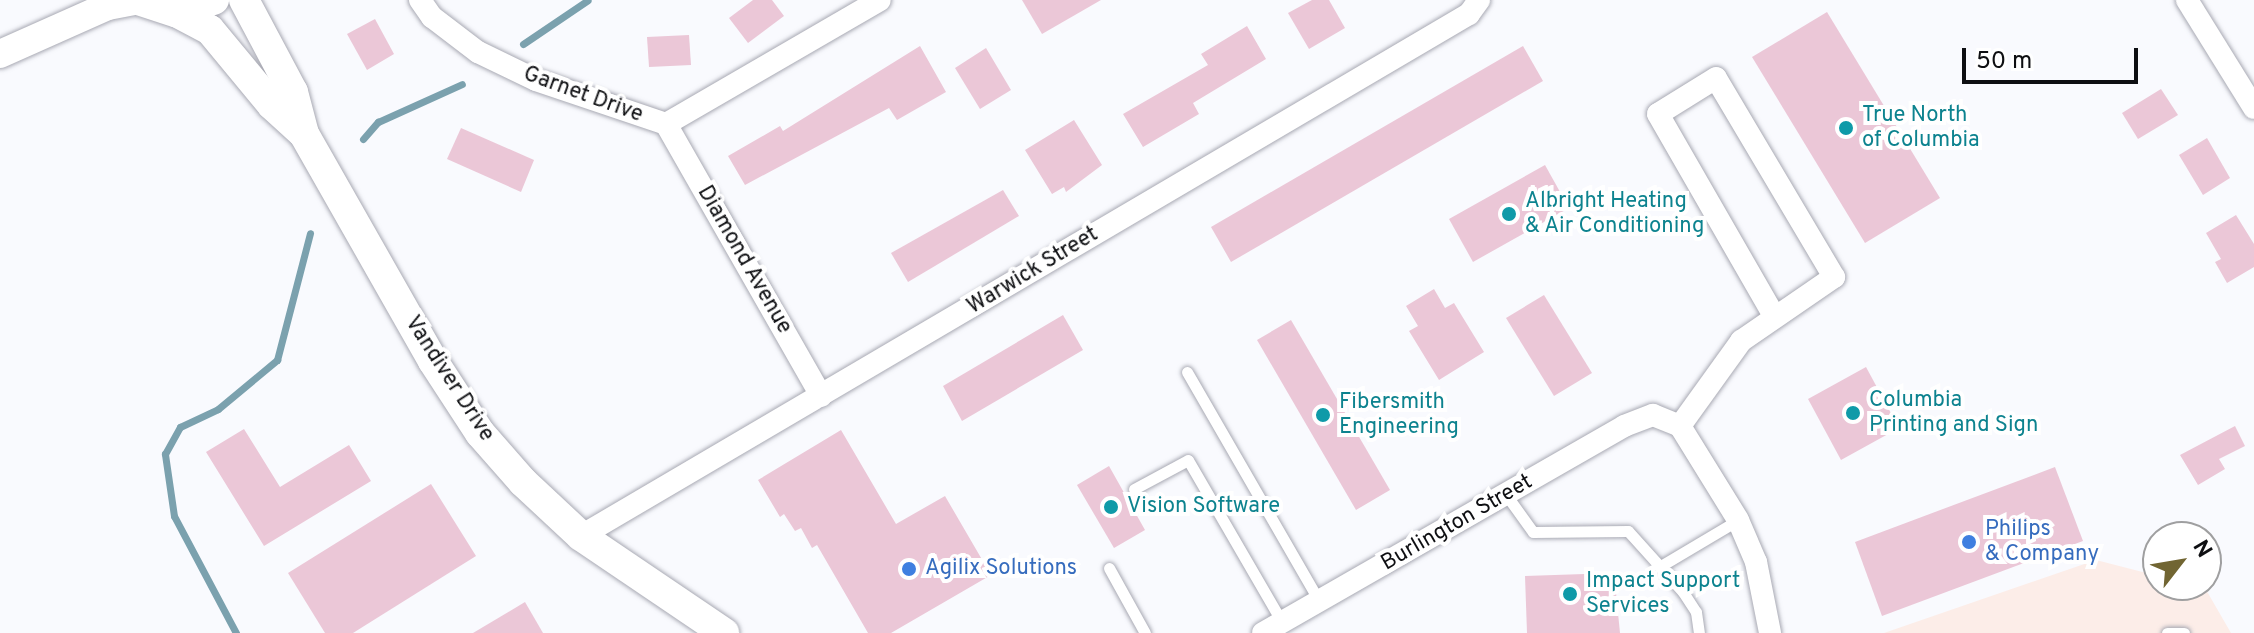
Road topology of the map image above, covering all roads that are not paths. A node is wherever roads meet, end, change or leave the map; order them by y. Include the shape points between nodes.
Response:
1 (64, 0) edge
2 (138, 0) edge
3 (214, 0) edge
4 (244, 0) edge
5 (420, 0) edge
6 (880, 0) edge
7 (1479, 0) edge
8 (2187, 0) edge
9 (176, 12) junction
10 (29, 37) junction
11 (0, 54) edge
12 (2254, 108) edge
13 (666, 124) junction
14 (304, 134) junction
15 (1774, 316) junction
16 (1187, 372) dead end
17 (821, 396) junction
18 (1680, 426) junction
19 (1134, 489) dead end
20 (1507, 496) junction
21 (1738, 520) junction
22 (581, 536) junction
23 (1659, 567) junction
24 (1109, 568) dead end
25 (1319, 601) junction
26 (1272, 628) edge
27 (724, 633) edge
28 (1145, 633) edge
29 (1699, 633) edge
30 (1770, 633) edge
31 (2167, 633) edge
32 (2184, 633) edge

1 - 10 street
2 - 9 main road, Vandiver Drive
2 - 10 street
3 - 9 main road
4 - 14 main road, Vandiver Drive via 293,92
5 - 13 street, Garnet Drive via 432,17 478,52 536,80
6 - 13 street, Garnet Drive
7 - 17 street, Warwick Street via 1455,22
8 - 12 street
9 - 14 main road, Vandiver Drive via 210,30 272,105
10 - 11 street
13 - 17 street, Diamond Avenue
14 - 22 main road, Vandiver Drive via 458,402 523,482
15 - 15 street via 1658,114 1716,78 1834,277
15 - 18 street via 1741,341
16 - 25 lane
17 - 22 street, Warwick Street
18 - 20 street, Burlington Street via 1653,415 1624,426
18 - 21 street
19 - 26 lane via 1188,460
20 - 23 lane via 1533,532 1628,531
20 - 25 street, Burlington Street
21 - 23 lane
21 - 30 street via 1756,562
22 - 27 main road, Vandiver Drive
23 - 29 lane via 1696,612
24 - 28 lane
25 - 26 street, Burlington Street
31 - 32 lane

